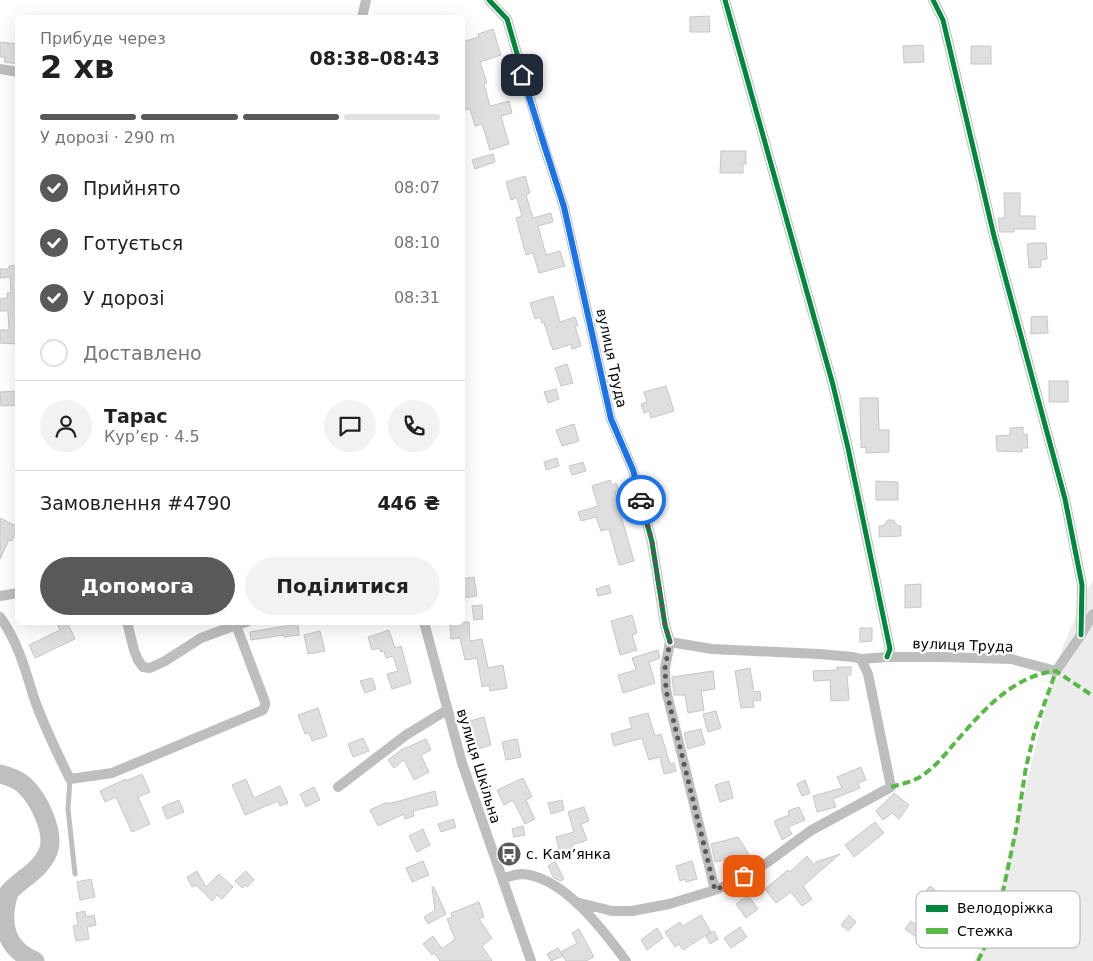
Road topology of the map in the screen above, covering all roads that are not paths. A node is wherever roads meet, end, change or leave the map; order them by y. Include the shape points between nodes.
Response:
1 (366, 0) edge
2 (492, 0) edge
3 (725, 0) edge
4 (933, 0) edge
5 (363, 15) edge
6 (0, 69) edge
7 (15, 72) edge
8 (15, 594) edge
9 (0, 596) edge
10 (1093, 614) edge
11 (0, 617) edge
12 (127, 625) edge
13 (236, 625) joint
14 (425, 625) edge
15 (1081, 635) junction
16 (670, 642) junction
17 (886, 657) junction
18 (861, 659) junction
19 (447, 710) junction
20 (70, 779) junction
21 (338, 787) dead end
22 (75, 874) dead end
23 (503, 878) junction
24 (715, 890) junction
25 (576, 902) junction
26 (531, 961) edge
27 (626, 961) edge

1 - 5 street
2 - 16 street, вулиця Труда via 506,20 564,207 611,419 633,470 652,542
3 - 17 street via 833,385 890,649
4 - 15 street via 943,20 994,236 1065,499 1082,585
6 - 7 street
8 - 9 street
10 - 15 street
11 - 20 street via 22,656 54,748
12 - 13 street via 138,660 150,668 201,638
13 - 20 street via 265,702 263,710 112,773
14 - 19 street, вулиця Шкільна
15 - 17 street, вулиця Труда via 1056,671 1012,659
16 - 18 street, вулиця Труда via 712,649
16 - 24 street via 665,668 666,690
17 - 18 street, вулиця Труда
18 - 24 street via 868,674 891,787 810,831 768,862
19 - 21 street via 406,735
19 - 23 street, вулиця Шкільна via 479,817
20 - 22 lane via 68,809
23 - 25 street via 520,874 539,877
23 - 26 street, вулиця Шкільна
24 - 25 street via 632,912 612,911
25 - 27 street via 600,926

